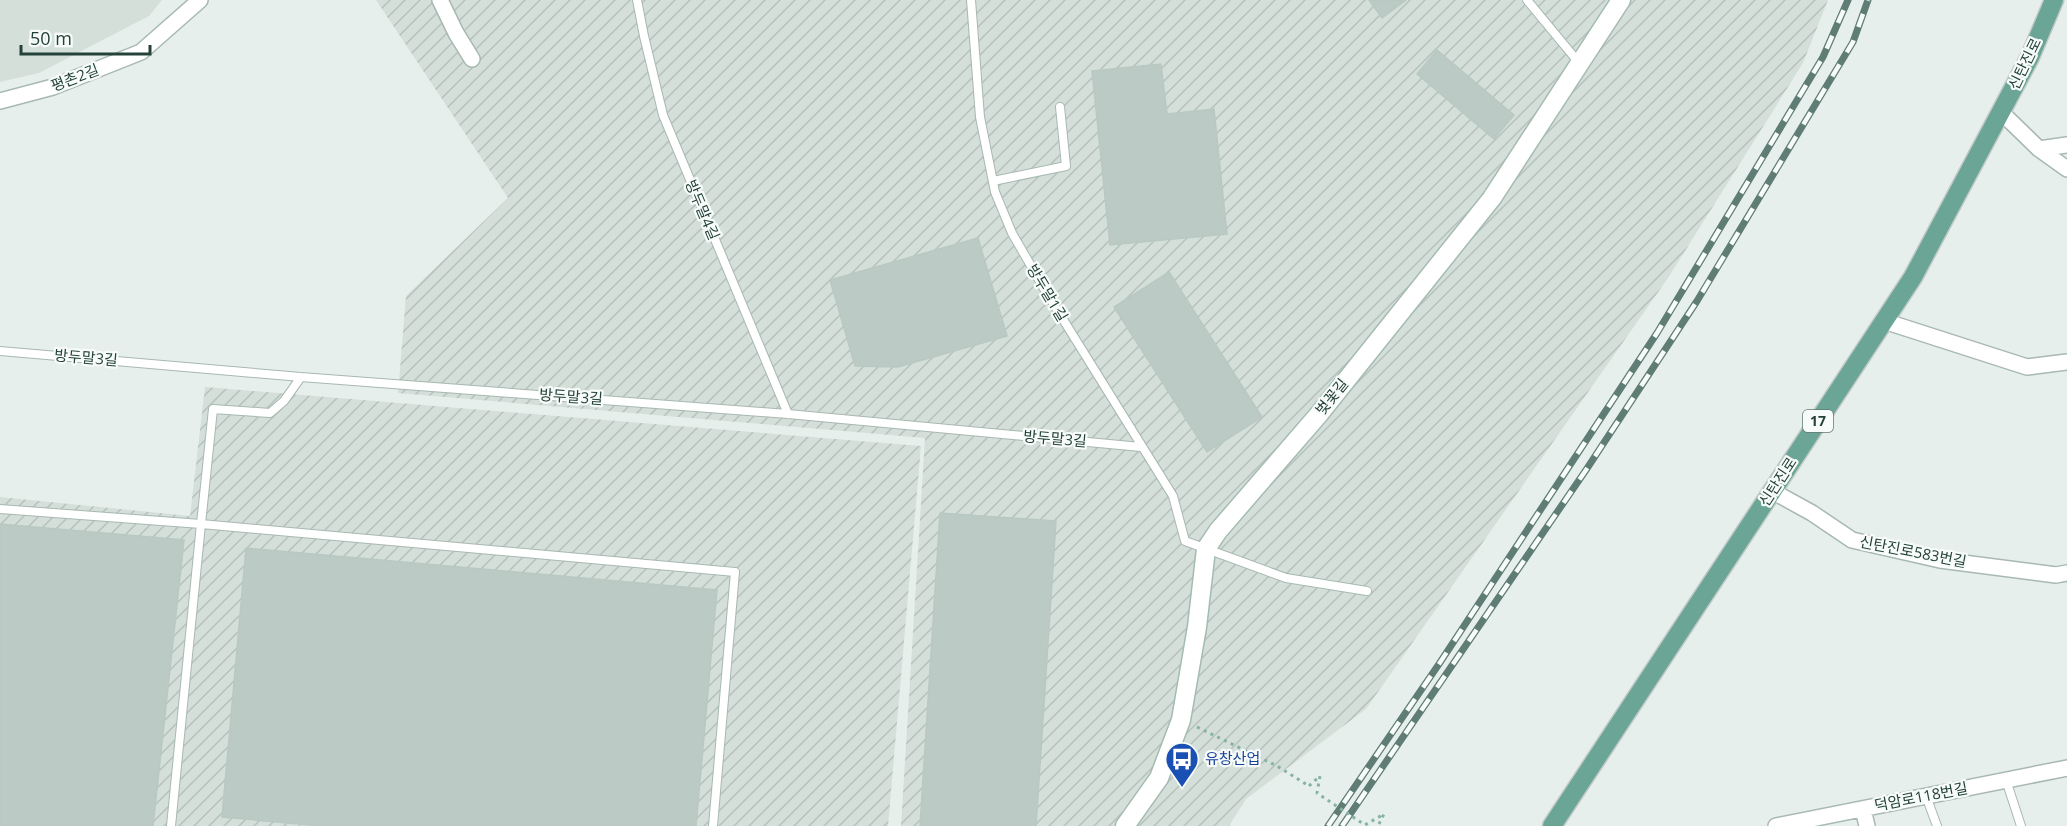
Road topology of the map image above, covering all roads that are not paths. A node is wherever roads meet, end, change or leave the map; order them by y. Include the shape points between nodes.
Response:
1 (200, 0) edge
2 (440, 0) edge
3 (638, 0) edge
4 (971, 0) edge
5 (1527, 0) edge
6 (1622, 0) edge
7 (2054, 0) edge
8 (472, 59) dead end
9 (1580, 63) junction
10 (0, 101) edge
11 (1060, 107) dead end
12 (2001, 112) junction
13 (2067, 145) edge
14 (2039, 149) junction
15 (2067, 169) edge
16 (993, 181) junction
17 (1884, 321) junction
18 (0, 351) edge
19 (2067, 362) edge
20 (301, 377) junction
21 (788, 414) junction
22 (1141, 447) junction
23 (1772, 491) junction
24 (0, 509) edge
25 (201, 524) junction
26 (1206, 549) junction
27 (2067, 573) edge
28 (1367, 591) dead end
29 (2067, 768) edge
30 (2006, 780) junction
31 (1926, 796) junction
32 (1863, 809) junction
33 (171, 826) edge
34 (713, 826) edge
35 (1125, 826) edge
36 (1552, 826) edge
37 (1776, 826) edge
38 (1867, 826) edge
39 (1937, 826) edge
40 (2021, 826) edge

1 - 10 street, 평촌2길 via 141,52 53,87
2 - 8 street
3 - 21 lane, 방두말4길 via 663,115
4 - 16 lane, 방두말1길 via 980,117
5 - 9 lane
6 - 9 street, 벚꽃길
7 - 12 main road, 신탄진로 / 17
9 - 26 street, 벚꽃길 via 1492,198
11 - 16 lane via 1066,166
12 - 14 street
12 - 17 main road, 신탄진로 / 17 via 1913,277
13 - 14 street
14 - 15 street
16 - 22 lane, 방두말1길 via 1012,233
17 - 19 street via 2027,367
17 - 23 main road, 신탄진로 / 17
18 - 20 lane, 방두말3길
20 - 21 lane, 방두말3길
20 - 25 lane via 270,413 213,409
21 - 22 lane, 방두말3길
22 - 26 lane, 방두말1길 via 1173,496 1185,541
23 - 27 street, 신탄진로583번길 via 1852,540 1940,560 2056,575
23 - 36 main road, 신탄진로 / 17
24 - 25 lane
25 - 33 lane
25 - 34 lane via 735,572
26 - 28 lane via 1286,578
26 - 35 street, 벚꽃길 via 1181,720 1159,778
29 - 30 street, 덕암로118번길
30 - 31 street, 덕암로118번길
30 - 40 lane
31 - 32 street, 덕암로118번길
31 - 39 lane
32 - 37 street, 덕암로118번길
32 - 38 street

